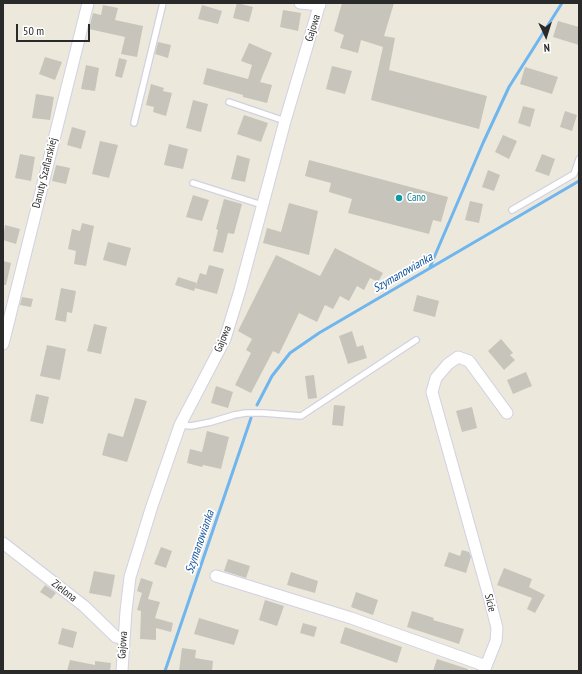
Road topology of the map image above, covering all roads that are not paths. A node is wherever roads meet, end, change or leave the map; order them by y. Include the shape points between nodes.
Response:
1 (88, 3) edge
2 (163, 3) edge
3 (300, 3) edge
4 (320, 4) edge
5 (229, 102) dead end
6 (285, 122) junction
7 (134, 123) dead end
8 (579, 159) edge
9 (193, 183) dead end
10 (262, 204) junction
11 (512, 210) dead end
12 (416, 340) dead end
13 (3, 344) edge
14 (507, 413) dead end
15 (180, 425) junction
16 (3, 543) edge
17 (216, 576) dead end
18 (124, 639) junction
19 (485, 668) edge
20 (122, 671) edge

1 - 13 street, Danuty Szaflarskiej
2 - 7 lane
3 - 4 street
4 - 6 street, Gajowa
5 - 6 lane
6 - 10 street, Gajowa
8 - 11 lane via 574,174
9 - 10 lane
10 - 15 street, Gajowa via 225,339
12 - 15 lane via 301,416 246,413 191,426
14 - 19 street, Sicie via 469,361 458,357 436,378 432,392 497,628 496,641
15 - 18 street, Gajowa via 130,577
16 - 18 street, Zielona via 84,606 116,637
17 - 19 street via 351,618
18 - 20 street, Gajowa

